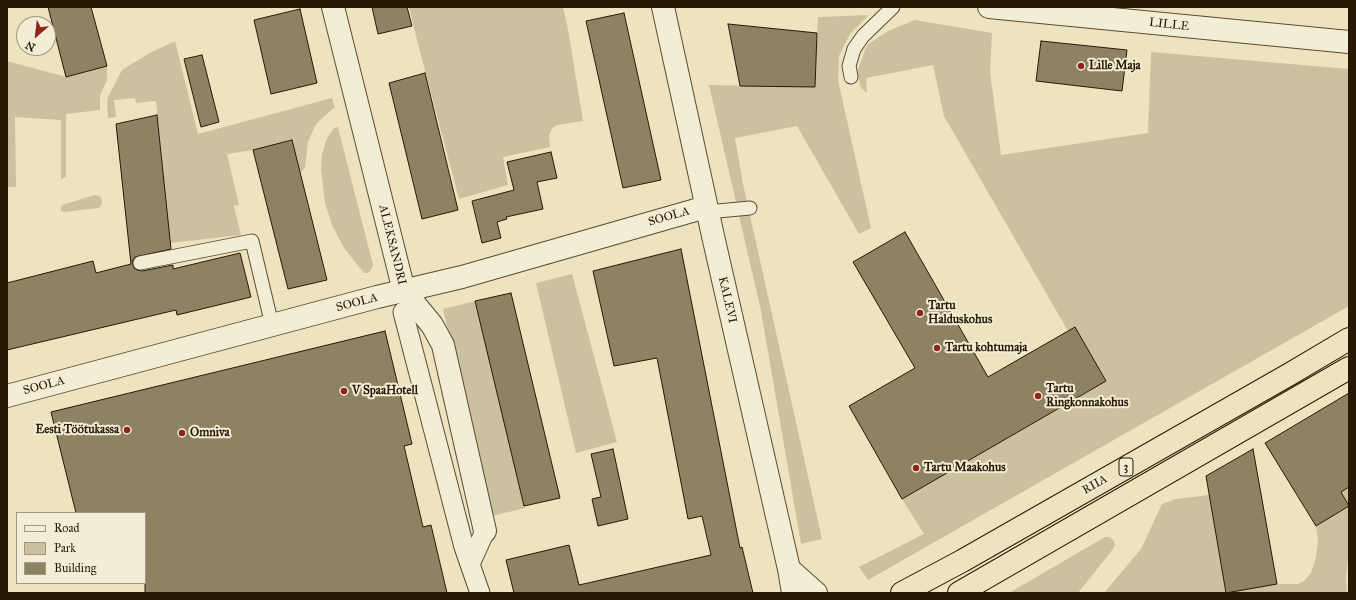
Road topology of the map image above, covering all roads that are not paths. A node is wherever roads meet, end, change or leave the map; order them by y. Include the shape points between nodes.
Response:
1 (333, 7) edge
2 (663, 7) edge
3 (893, 7) edge
4 (989, 7) edge
5 (1349, 42) edge
6 (851, 77) dead end
7 (750, 208) dead end
8 (707, 210) junction
9 (140, 264) dead end
10 (404, 291) junction
11 (403, 312) dead end
12 (272, 325) junction
13 (1349, 339) edge
14 (1349, 368) edge
15 (7, 396) edge
16 (485, 531) joint
17 (470, 564) junction
18 (789, 569) junction
19 (480, 593) edge
20 (793, 593) edge
21 (816, 593) edge
22 (902, 593) edge
23 (959, 593) edge

1 - 10 street, ALEKSANDRI
2 - 8 street, KALEVI
3 - 6 lane via 863,36 854,49 849,66
4 - 5 street, LILLE
7 - 8 lane
8 - 10 street, SOOLA
8 - 18 street, KALEVI
9 - 12 lane via 252,241
10 - 12 street, SOOLA
10 - 16 street, ALEKSANDRI via 432,325 443,344
11 - 17 street
12 - 15 street, SOOLA
13 - 22 highway, RIIA / 3
14 - 23 highway, RIIA / 3
16 - 17 street, ALEKSANDRI
17 - 19 street
18 - 20 street, KALEVI
18 - 21 street

